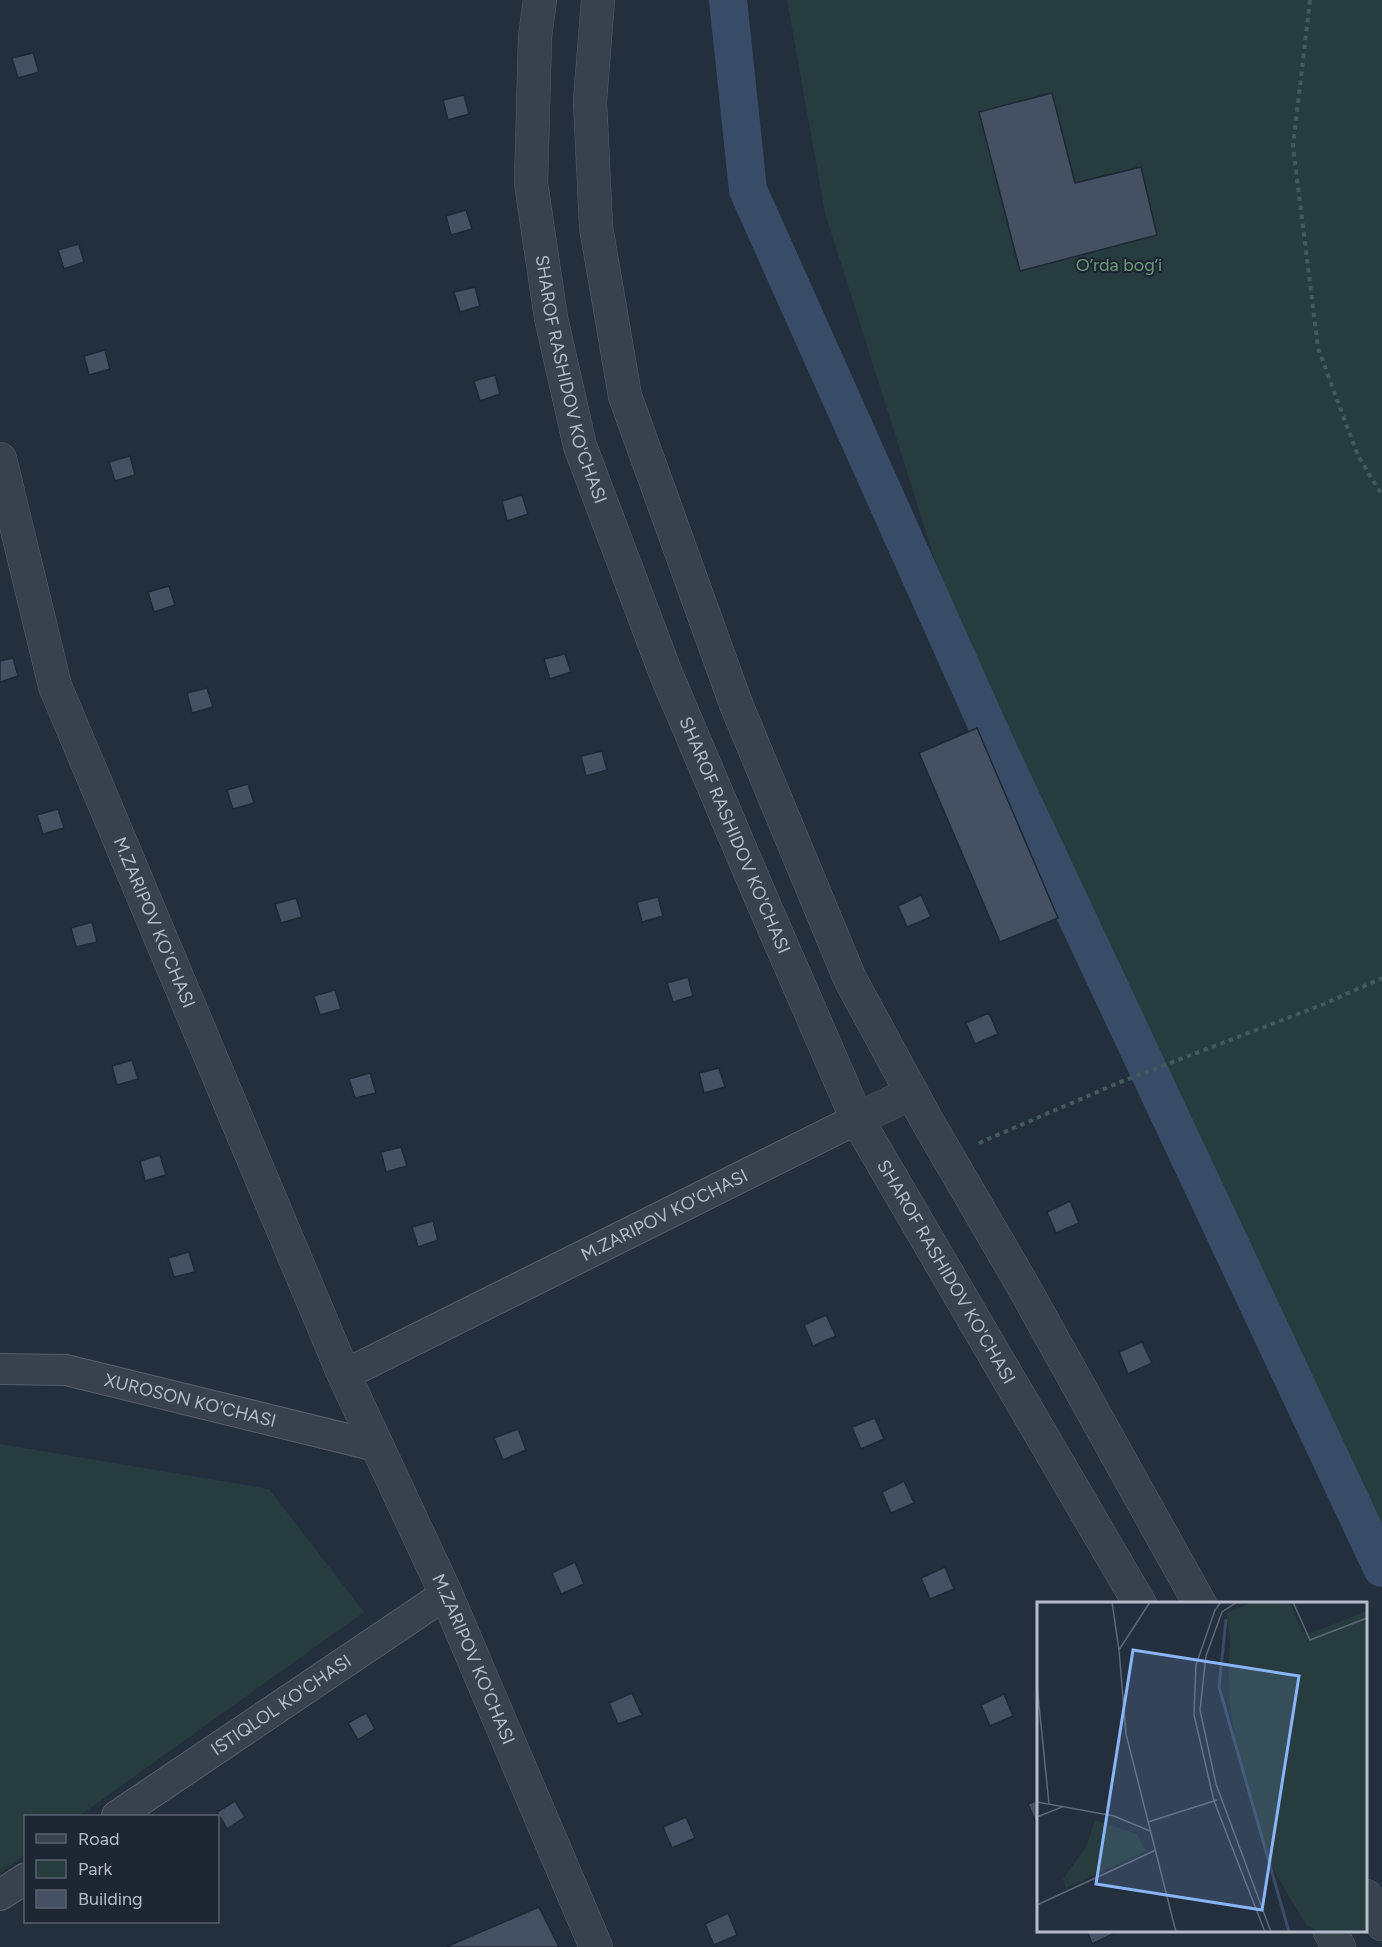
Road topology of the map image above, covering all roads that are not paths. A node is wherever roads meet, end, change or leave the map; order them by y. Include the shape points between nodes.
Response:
1 (540, 0) edge
2 (598, 0) edge
3 (0, 459) edge
4 (912, 1093) junction
5 (857, 1119) junction
6 (0, 1368) edge
7 (344, 1375) junction
8 (376, 1446) junction
9 (446, 1594) junction
10 (1139, 1602) edge
11 (1199, 1602) edge
12 (118, 1815) edge
13 (24, 1879) edge
14 (0, 1895) edge
15 (1367, 1899) edge
16 (1382, 1924) edge
17 (1330, 1932) edge
18 (596, 1947) edge
19 (1339, 1947) edge

1 - 5 street, SHAROF RASHIDOV KO'CHASI via 535,37 531,183 551,318 580,446 666,674
2 - 4 street via 590,101 596,227 625,396 758,759 850,979
3 - 7 street, M.ZARIPOV KO'CHASI via 55,686
4 - 5 street
4 - 11 street
5 - 7 street, M.ZARIPOV KO'CHASI
5 - 10 street, SHAROF RASHIDOV KO'CHASI
6 - 8 street, XUROSON KO'CHASI via 66,1370
7 - 8 street, M.ZARIPOV KO'CHASI
8 - 9 street, M.ZARIPOV KO'CHASI
9 - 12 street, ISTIQLOL KO'CHASI
9 - 18 street, M.ZARIPOV KO'CHASI
13 - 14 street
15 - 16 street
17 - 19 street

